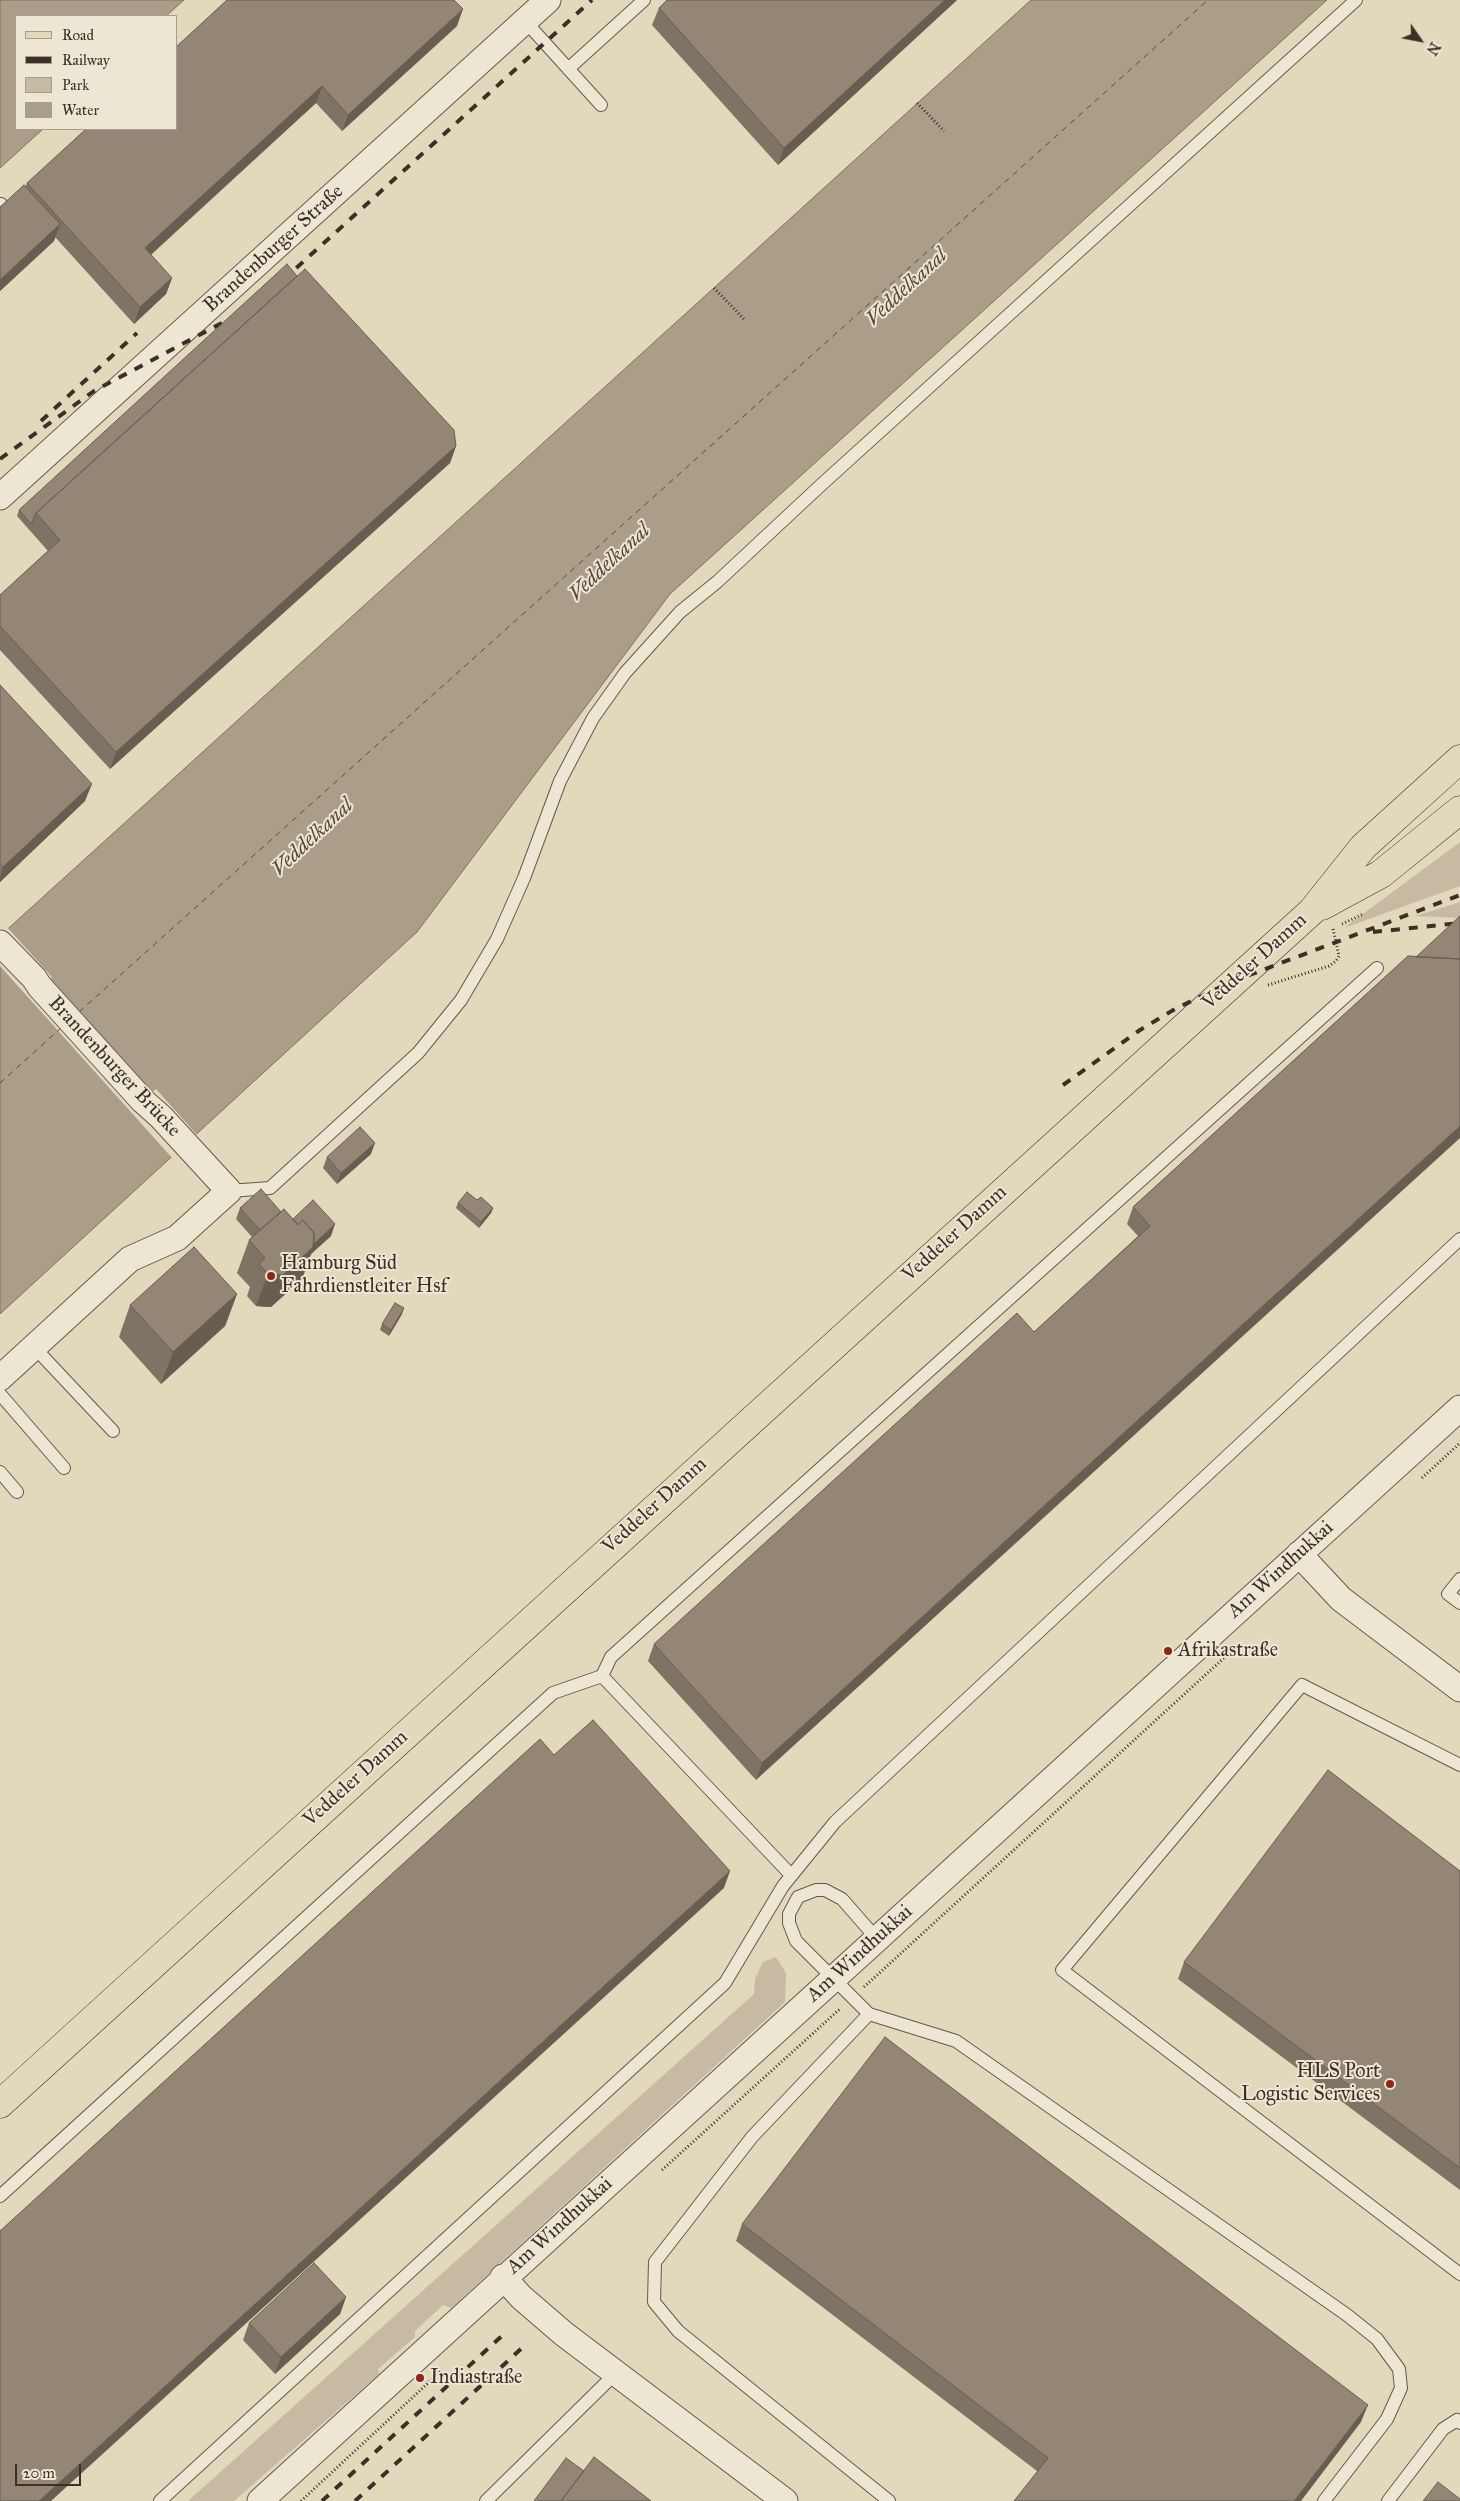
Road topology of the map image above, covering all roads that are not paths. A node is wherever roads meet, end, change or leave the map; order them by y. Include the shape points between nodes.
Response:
1 (548, 0) edge
2 (644, 0) edge
3 (1356, 0) edge
4 (525, 21) junction
5 (568, 69) junction
6 (601, 105) dead end
7 (2, 491) edge
8 (1460, 759) edge
9 (1460, 810) edge
10 (1312, 911) junction
11 (0, 943) edge
12 (1377, 968) dead end
13 (228, 1191) junction
14 (1460, 1239) edge
15 (34, 1347) junction
16 (0, 1378) edge
17 (0, 1394) edge
18 (1460, 1408) edge
19 (113, 1431) dead end
20 (64, 1468) dead end
21 (0, 1472) edge
22 (17, 1492) dead end
23 (1299, 1554) junction
24 (1460, 1579) edge
25 (1460, 1602) edge
26 (602, 1676) junction
27 (1460, 1689) edge
28 (1460, 1765) edge
29 (791, 1875) junction
30 (783, 1886) junction
31 (798, 1897) junction
32 (877, 1938) junction
33 (832, 1979) junction
34 (868, 2014) junction
35 (0, 2104) edge
36 (0, 2196) edge
37 (1460, 2274) edge
38 (503, 2277) junction
39 (616, 2373) junction
40 (1460, 2423) edge
41 (160, 2501) edge
42 (260, 2501) edge
43 (486, 2501) edge
44 (785, 2501) edge
45 (889, 2501) edge
46 (1324, 2501) edge
47 (1388, 2501) edge

1 - 4 street, Brandenburger Straße
2 - 5 lane
3 - 13 lane via 717,582 680,612 625,673 593,718 560,781 497,939 461,1000 418,1053 270,1188
4 - 5 lane
4 - 7 street, Brandenburger Straße via 162,352
5 - 6 lane
8 - 10 main road, Veddeler Damm via 1363,847
9 - 10 main road, Veddeler Damm via 1381,874
10 - 35 main road, Veddeler Damm
11 - 13 street, Brandenburger Brücke
12 - 26 lane via 611,1657
13 - 15 street via 177,1238 130,1259
14 - 29 lane via 835,1822
15 - 16 street
15 - 19 lane
17 - 20 lane
18 - 23 street, Am Windhukkai
21 - 22 lane
23 - 27 street via 1341,1599
23 - 32 street, Am Windhukkai
24 - 25 lane via 1448,1594
26 - 29 lane
26 - 36 lane via 553,1693
28 - 37 lane via 1302,1685 1062,1970
29 - 30 lane
30 - 31 lane
30 - 41 lane via 725,1983
31 - 32 lane via 816,1890 834,1893
31 - 33 lane via 789,1914 791,1933
32 - 33 street, Am Windhukkai
33 - 34 lane
33 - 38 street, Am Windhukkai
34 - 45 lane via 752,2137 655,2262 654,2302 678,2331
34 - 46 lane via 956,2041 1347,2315 1377,2340 1399,2369 1401,2388 1387,2420
38 - 39 street via 557,2328
38 - 42 street, Am Windhukkai
39 - 43 lane
39 - 44 street
40 - 47 lane via 1456,2420 1443,2429

